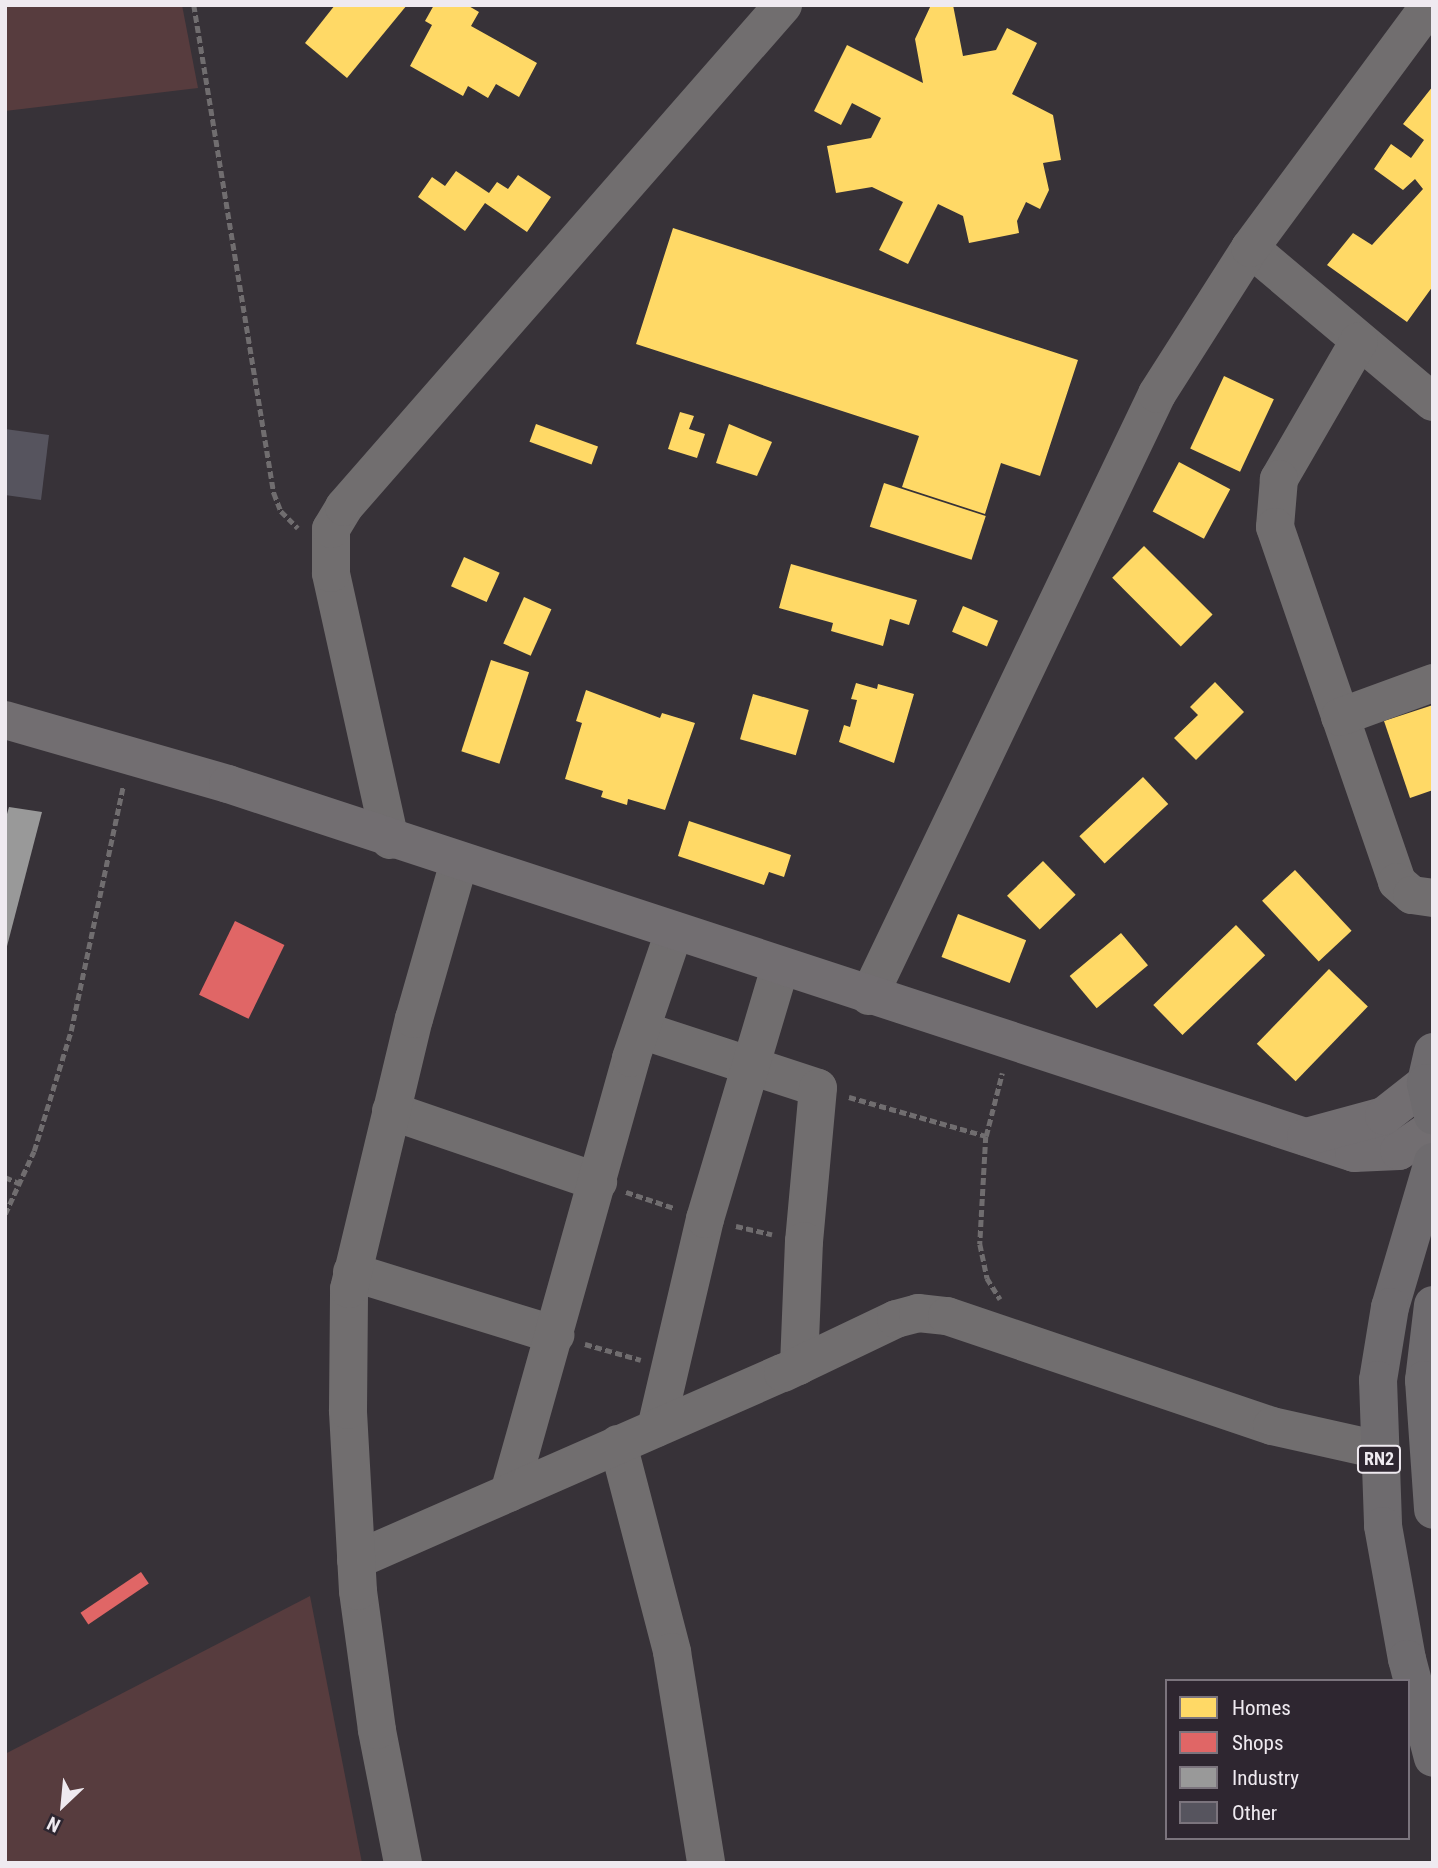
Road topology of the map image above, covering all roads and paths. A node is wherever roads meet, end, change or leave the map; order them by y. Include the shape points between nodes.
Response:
1 (194, 5) edge
2 (783, 5) edge
3 (1429, 13) edge
4 (1250, 248) junction
5 (1359, 341) junction
6 (1433, 401) edge
7 (330, 546) junction
8 (1433, 683) edge
9 (1340, 717) junction
10 (5, 720) edge
11 (130, 754) junction
12 (390, 840) junction
13 (459, 862) junction
14 (1433, 898) edge
15 (674, 932) junction
16 (780, 967) junction
17 (869, 996) junction
18 (641, 1030) junction
19 (1010, 1041) junction
20 (748, 1066) junction
21 (1430, 1084) edge
22 (818, 1088) junction
23 (391, 1111) junction
24 (1433, 1128) edge
25 (986, 1136) junction
26 (1304, 1137) junction
27 (1433, 1162) edge
28 (5, 1177) edge
29 (598, 1182) junction
30 (21, 1184) junction
31 (5, 1214) edge
32 (352, 1272) junction
33 (1433, 1305) edge
34 (555, 1335) junction
35 (1033, 1345) junction
36 (799, 1366) junction
37 (668, 1368) junction
38 (656, 1428) junction
39 (618, 1444) junction
40 (1379, 1450) junction
41 (509, 1493) junction
42 (1433, 1510) edge
43 (356, 1560) junction
44 (1433, 1758) edge
45 (402, 1863) edge
46 (706, 1863) edge

1 - 7 path via 274,493 294,526
2 - 7 street via 344,507 331,529
3 - 4 street
4 - 5 street
4 - 17 street via 1157,394 1089,527
5 - 6 street
5 - 9 street via 1279,479 1274,500 1275,527
7 - 12 street via 331,573
8 - 9 street
9 - 14 street via 1397,882 1412,895
10 - 11 main road
11 - 12 main road
11 - 30 path via 71,1031
12 - 13 main road
13 - 15 main road
13 - 23 street
15 - 16 main road
15 - 18 street
16 - 17 main road
16 - 20 street
17 - 19 main road
18 - 20 street
18 - 29 street
19 - 25 path
19 - 26 main road
20 - 22 street
20 - 37 street
21 - 26 main road via 1384,1116
22 - 25 path
22 - 36 street via 804,1241
23 - 29 street
23 - 32 street
24 - 26 main road via 1414,1145 1381,1154 1354,1153
25 - 35 path via 980,1244 987,1278
27 - 40 highway, RN2 via 1390,1307 1378,1380
28 - 30 path
29 - 34 street
30 - 31 path
32 - 34 street
32 - 43 street via 348,1410
33 - 42 highway, RN2 via 1424,1380
34 - 37 path
34 - 41 street
35 - 36 street via 947,1316 918,1313
35 - 40 street via 1272,1426
36 - 38 street
37 - 38 street
38 - 39 street
39 - 41 street
39 - 46 street via 671,1652
40 - 44 highway, RN2 via 1383,1526 1407,1659
41 - 43 street
43 - 45 street via 377,1730

